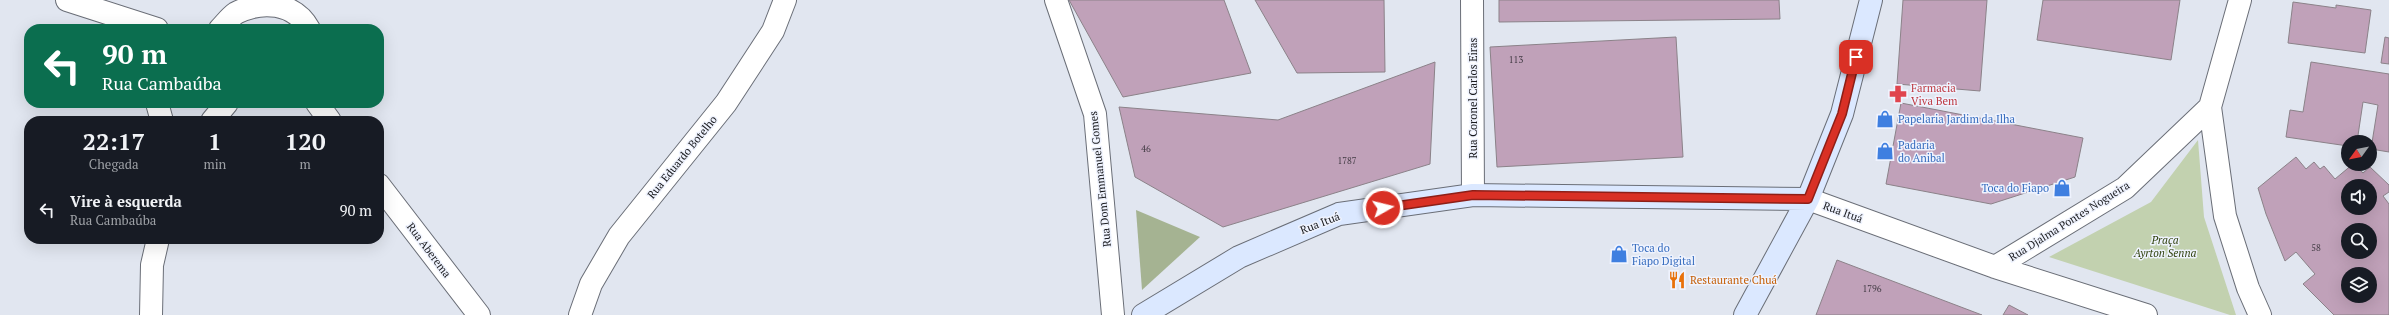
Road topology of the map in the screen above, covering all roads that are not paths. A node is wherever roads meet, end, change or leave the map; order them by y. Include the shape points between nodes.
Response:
1 (67, 0) edge
2 (785, 0) edge
3 (1056, 0) edge
4 (1472, 0) edge
5 (1871, 0) edge
6 (2240, 0) edge
7 (129, 24) edge
8 (225, 24) edge
9 (306, 24) edge
10 (2210, 107) junction
11 (223, 108) edge
12 (216, 116) edge
13 (384, 192) edge
14 (1473, 195) junction
15 (1808, 199) junction
16 (157, 244) edge
17 (1995, 267) junction
18 (151, 315) edge
19 (479, 315) edge
20 (580, 315) edge
21 (1112, 315) edge
22 (1143, 315) edge
23 (1745, 315) edge
24 (2146, 315) edge
25 (2260, 315) edge

1 - 7 street
2 - 20 street, Rua Eduardo Botelho via 773,31 726,103 619,236 591,284
3 - 21 street, Rua Dom Emmanuel Gomes via 1095,114
4 - 14 street, Rua Coronel Carlos Eiras
5 - 15 street via 1842,114
6 - 10 street
8 - 9 street via 235,14 258,4 280,4 303,19
10 - 17 street, Rua Djalma Pontes Nogueira via 2125,188
10 - 25 street via 2225,216 2248,288
11 - 12 street
13 - 19 street, Rua Aberema
14 - 15 street, Rua Ituá
14 - 22 street, Rua Ituá via 1339,214 1239,257
15 - 17 street, Rua Ituá
15 - 23 street
16 - 18 street via 152,265
17 - 24 street, Rua Ituá

